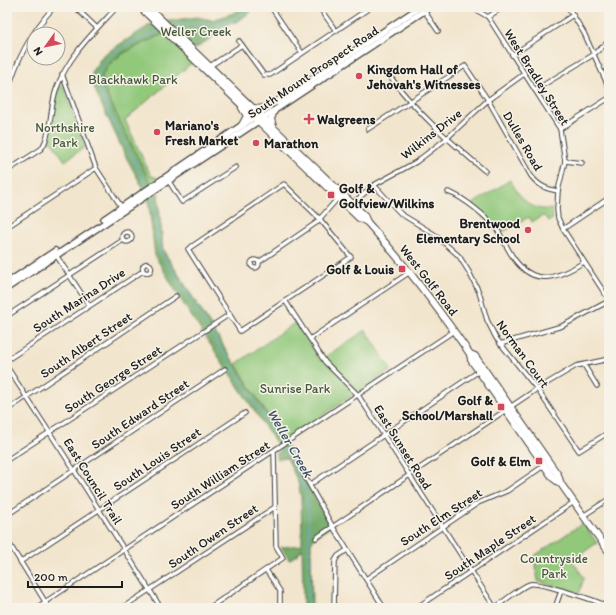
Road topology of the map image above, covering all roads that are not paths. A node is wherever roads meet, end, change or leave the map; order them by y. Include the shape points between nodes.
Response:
1 (54, 7) edge
2 (75, 7) edge
3 (117, 7) edge
4 (140, 7) edge
5 (271, 7) edge
6 (319, 7) edge
7 (430, 7) edge
8 (503, 7) edge
9 (568, 7) edge
10 (369, 8) edge
11 (422, 8) edge
12 (472, 8) edge
13 (150, 10) edge
14 (414, 11) edge
15 (573, 15) junction
16 (488, 17) junction
17 (97, 28) junction
18 (438, 31) dead end
19 (336, 32) junction
20 (240, 41) dead end
21 (609, 41) edge
22 (242, 45) junction
23 (302, 53) junction
24 (512, 55) junction
25 (594, 55) junction
26 (210, 66) junction
27 (62, 74) junction
28 (524, 74) junction
29 (392, 79) dead end
30 (609, 88) edge
31 (535, 90) junction
32 (7, 95) edge
33 (609, 98) edge
34 (282, 99) junction
35 (237, 100) junction
36 (488, 100) junction
37 (409, 101) junction
38 (254, 108) junction
39 (274, 111) junction
40 (259, 117) junction
41 (242, 125) junction
42 (273, 126) junction
43 (368, 129) dead end
44 (560, 129) junction
45 (446, 139) junction
46 (565, 161) junction
47 (582, 164) dead end
48 (236, 167) dead end
49 (96, 168) junction
50 (7, 171) edge
51 (485, 171) dead end
52 (167, 179) junction
53 (374, 185) junction
54 (448, 192) dead end
55 (558, 192) junction
56 (340, 195) junction
57 (609, 198) edge
58 (350, 205) junction
59 (122, 209) junction
60 (319, 218) junction
61 (7, 226) edge
62 (563, 229) junction
63 (123, 240) dead end
64 (55, 254) junction
65 (259, 262) dead end
66 (584, 262) junction
67 (143, 271) dead end
68 (410, 272) junction
69 (69, 275) junction
70 (7, 283) edge
71 (7, 288) edge
72 (176, 296) dead end
73 (609, 300) edge
74 (286, 302) junction
75 (89, 306) junction
76 (230, 314) junction
77 (7, 316) edge
78 (454, 331) junction
79 (310, 339) junction
80 (500, 344) junction
81 (470, 354) junction
82 (609, 359) edge
83 (7, 360) edge
84 (584, 365) junction
85 (7, 367) edge
86 (225, 369) dead end
87 (479, 371) junction
88 (597, 386) dead end
89 (537, 390) junction
90 (358, 395) junction
91 (27, 397) junction
92 (509, 409) junction
93 (7, 410) edge
94 (245, 413) dead end
95 (50, 432) junction
96 (609, 432) edge
97 (383, 435) junction
98 (274, 452) junction
99 (7, 460) edge
100 (547, 464) junction
101 (74, 470) junction
102 (304, 475) dead end
103 (408, 475) junction
104 (311, 484) junction
105 (609, 499) edge
106 (574, 502) junction
107 (275, 507) junction
108 (99, 510) junction
109 (7, 515) edge
110 (583, 516) junction
111 (333, 527) junction
112 (442, 527) junction
113 (316, 538) dead end
114 (7, 540) edge
115 (124, 550) junction
116 (348, 550) junction
117 (609, 552) edge
118 (20, 562) junction
119 (266, 570) junction
120 (471, 571) junction
121 (366, 579) junction
122 (150, 590) junction
123 (562, 591) junction
124 (45, 602) junction
125 (36, 608) edge
126 (49, 608) edge
127 (122, 608) edge
128 (161, 608) edge
129 (209, 608) edge
130 (280, 608) edge
131 (334, 608) edge
132 (384, 608) edge
133 (416, 608) edge
134 (495, 608) edge
135 (555, 608) edge
136 (609, 608) edge

1 - 32 street via 22,52
2 - 17 street
3 - 17 street
4 - 13 main road
5 - 23 street
6 - 19 street
7 - 11 main road, South Mount Prospect Road
8 - 16 street
9 - 15 street
10 - 19 street
11 - 14 main road, South Mount Prospect Road
11 - 18 street
12 - 16 street, West Bradley Street
13 - 26 main road
13 - 35 main road
14 - 34 main road, South Mount Prospect Road
14 - 39 main road, South Mount Prospect Road
15 - 24 street
15 - 25 street
16 - 24 street, West Bradley Street
17 - 27 street via 76,51
19 - 23 street
20 - 22 street
21 - 25 street
22 - 23 street via 266,76
22 - 26 street
24 - 28 street, West Bradley Street
25 - 30 street
25 - 31 street
26 - 38 main road
27 - 49 street
27 - 50 street via 52,103 45,144
28 - 31 street, West Bradley Street
28 - 36 street, Wilkins Drive
29 - 37 street
31 - 44 street, West Bradley Street
33 - 44 street
34 - 38 main road via 261,109
34 - 40 main road, South Mount Prospect Road
35 - 40 main road
35 - 41 main road via 247,116
36 - 37 street, Dulles Road via 465,66
36 - 45 street, Wilkins Drive
36 - 55 street, Dulles Road via 537,184
37 - 43 street
37 - 45 street
38 - 40 main road
39 - 40 main road, South Mount Prospect Road
39 - 42 main road via 271,119
40 - 41 main road, South Mount Prospect Road
40 - 42 main road, West Golf Road
40 - 52 main road, South Mount Prospect Road
40 - 56 main road, West Golf Road
41 - 52 main road, South Mount Prospect Road
42 - 56 main road, West Golf Road
44 - 46 street, West Bradley Street
45 - 51 street
45 - 53 street, Wilkins Drive via 416,162
46 - 47 street
46 - 55 street, West Bradley Street
48 - 52 street via 182,202
49 - 59 street
49 - 61 street
52 - 59 main road, South Mount Prospect Road
53 - 58 street, Wilkins Drive
53 - 80 street, Norman Court via 400,214 434,234 459,256 479,292 487,320
54 - 66 street via 479,212 497,230 514,260 533,276 551,278 566,273
55 - 62 street via 558,218
56 - 58 main road, West Golf Road
56 - 60 street
57 - 62 street
58 - 68 main road, West Golf Road
59 - 64 main road, South Mount Prospect Road
60 - 65 street via 316,223
60 - 74 street via 351,257
60 - 76 street via 284,184 188,249
62 - 66 street
63 - 69 street
64 - 69 street
64 - 70 main road, South Mount Prospect Road
64 - 71 main road, South Mount Prospect Road
66 - 73 street
67 - 75 street, South Marina Drive
68 - 78 main road, West Golf Road
68 - 79 street
69 - 75 street
69 - 77 street
72 - 91 street, South Albert Street
73 - 80 street via 562,326
74 - 76 street via 240,331
74 - 79 street, East Sunset Road
75 - 83 street, South Marina Drive
76 - 95 street, South George Street
78 - 81 main road, West Golf Road
78 - 90 street, South William Street
79 - 90 street, East Sunset Road via 325,362
80 - 89 street, Norman Court
81 - 87 main road, West Golf Road
81 - 92 main road, West Golf Road via 475,356
82 - 84 street
84 - 88 street
84 - 89 street via 576,366
85 - 91 street, East Council Trail
86 - 101 street, South Edward Street
87 - 92 main road, West Golf Road
87 - 97 street
89 - 92 street
89 - 96 street, Norman Court via 579,451
90 - 97 street, East Sunset Road
90 - 98 street, South William Street
91 - 93 street, South Albert Street
91 - 95 street, East Council Trail
92 - 100 main road, West Golf Road
92 - 103 street
94 - 108 street, South Louis Street
95 - 99 street, South George Street
95 - 101 street, East Council Trail
97 - 103 street, East Sunset Road
97 - 104 street
98 - 107 street
98 - 115 street, South William Street
100 - 106 main road, West Golf Road via 553,478 562,484
100 - 112 street, South Elm Street via 506,490 478,503
101 - 108 street, East Council Trail
101 - 109 street, South Edward Street
102 - 104 street
103 - 111 street
103 - 112 street, East Sunset Road
104 - 111 street
105 - 110 street
106 - 110 main road, West Golf Road
106 - 120 street, South Maple Street
107 - 119 street via 276,546 283,558
107 - 122 street, South Owen Street
108 - 115 street, East Council Trail
108 - 118 street, South Louis Street
110 - 117 main road, West Golf Road
111 - 113 street
111 - 116 street
112 - 120 street, East Sunset Road
112 - 121 street, South Elm Street
114 - 118 street
115 - 122 street, East Council Trail
115 - 124 street, South William Street
116 - 121 street
116 - 131 street via 335,561
118 - 124 street
119 - 129 street
119 - 130 street via 280,591
120 - 133 street, South Maple Street
120 - 134 street, East Sunset Road
121 - 132 street
122 - 127 street, South Owen Street
122 - 128 street, East Council Trail
123 - 134 street via 544,585 530,584
123 - 135 street
123 - 136 street
124 - 125 street, South William Street
124 - 126 street

